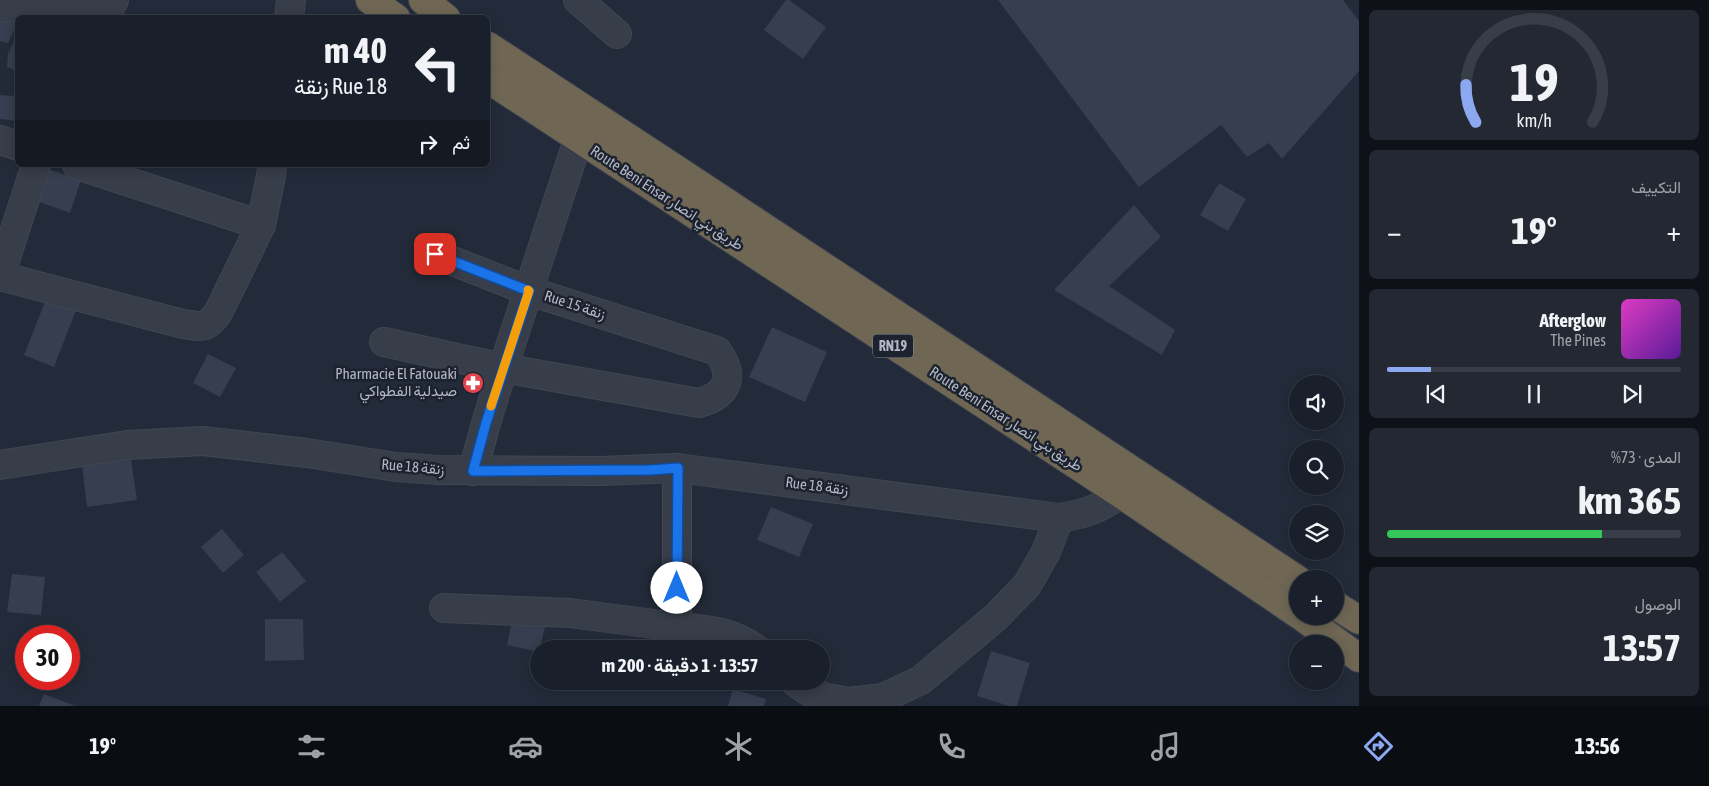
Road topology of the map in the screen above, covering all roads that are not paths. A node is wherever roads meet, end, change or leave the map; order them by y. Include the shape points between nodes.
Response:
1 (90, 0) edge
2 (114, 0) edge
3 (291, 0) edge
4 (370, 0) edge
5 (423, 0) edge
6 (578, 0) edge
7 (0, 8) edge
8 (106, 15) edge
9 (290, 15) edge
10 (392, 15) edge
11 (442, 15) edge
12 (617, 34) dead end
13 (490, 47) edge
14 (490, 80) edge
15 (0, 140) edge
16 (578, 140) junction
17 (15, 145) edge
18 (35, 167) edge
19 (83, 167) edge
20 (272, 167) edge
21 (261, 225) junction
22 (435, 254) dead end
23 (0, 276) edge
24 (529, 291) junction
25 (384, 342) dead end
26 (503, 368) junction
27 (0, 465) edge
28 (678, 468) junction
29 (473, 471) junction
30 (1121, 494) junction
31 (1059, 518) junction
32 (1289, 574) edge
33 (444, 608) dead end
34 (1289, 608) edge
35 (1344, 610) edge
36 (1359, 620) edge
37 (1313, 625) edge
38 (677, 627) junction
39 (743, 640) edge
40 (1359, 658) edge
41 (807, 690) edge

1 - 7 street
2 - 8 street
3 - 9 street
4 - 10 highway
5 - 11 highway
6 - 12 street
13 - 32 highway, Route Beni Ensar طريق بني انصار / RN19
14 - 16 highway, Route Beni Ensar طريق بني انصار / RN19
15 - 17 street
16 - 24 street
16 - 30 highway, Route Beni Ensar طريق بني انصار / RN19
18 - 23 street
19 - 21 street
20 - 21 street
21 - 23 street via 218,313 210,324 200,326
22 - 24 street, Rue 15 زنقة
24 - 26 street
24 - 26 street, Rue 15 زنقة via 717,351 726,362 728,376 723,390 713,400 699,403
25 - 26 street
26 - 29 street
27 - 29 street, Rue 18 زنقة via 127,445 202,441 396,467
28 - 29 street, Rue 18 زنقة
28 - 31 street, Rue 18 زنقة
28 - 38 street
30 - 31 street, Rue 18 زنقة via 1082,515
30 - 34 highway, Route Beni Ensar طريق بني انصار / RN19
31 - 41 street via 1046,552 1026,585 996,617 921,680 883,698 848,702
33 - 38 street via 570,613
35 - 36 highway
37 - 40 highway
38 - 39 street via 714,631

